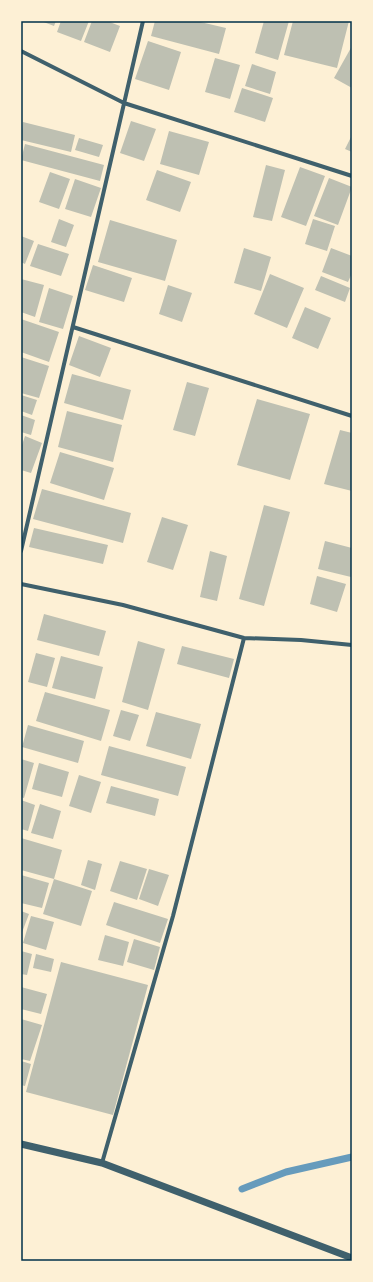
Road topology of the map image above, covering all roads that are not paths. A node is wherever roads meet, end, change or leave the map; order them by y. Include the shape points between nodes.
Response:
1 (143, 21) edge
2 (21, 51) edge
3 (124, 103) junction
4 (352, 176) edge
5 (72, 327) junction
6 (352, 416) edge
7 (21, 552) edge
8 (21, 584) edge
9 (244, 638) junction
10 (352, 645) edge
11 (21, 1144) edge
12 (102, 1163) junction
13 (352, 1258) edge

1 - 3 street
2 - 3 street
3 - 4 street
3 - 5 street
5 - 6 street
5 - 7 street
8 - 9 street via 123,605
9 - 10 street
9 - 12 street via 173,916
11 - 12 street
12 - 13 street

